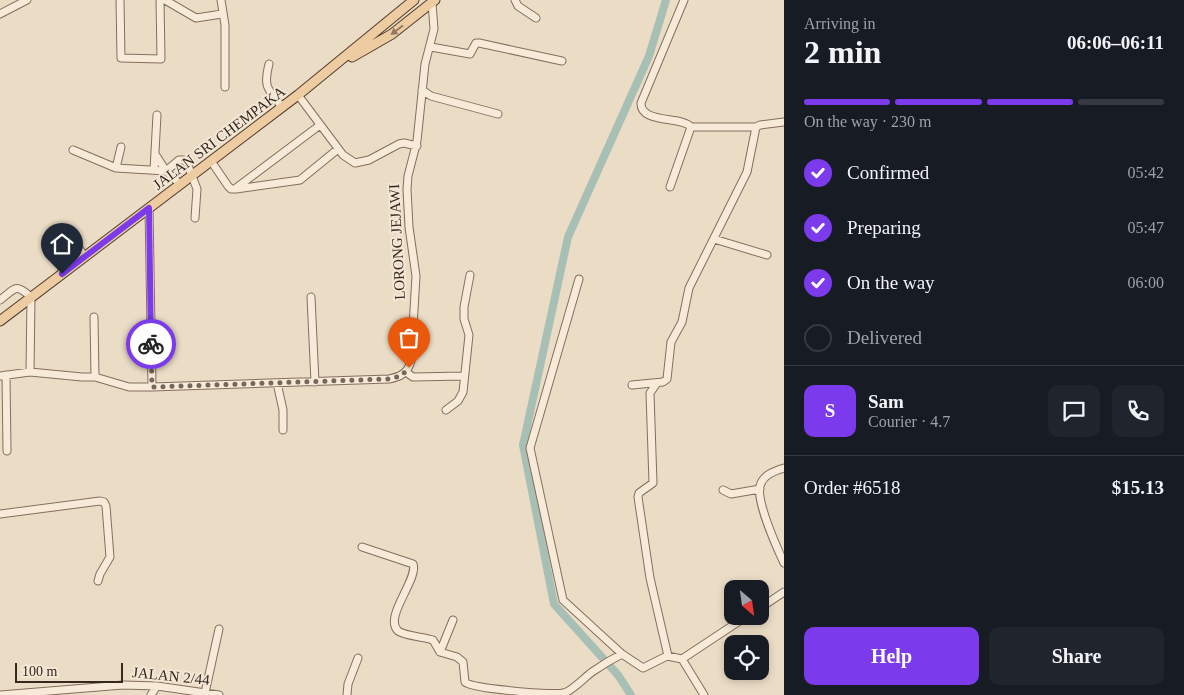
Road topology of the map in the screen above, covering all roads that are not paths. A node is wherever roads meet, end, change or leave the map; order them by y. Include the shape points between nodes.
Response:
1 (28, 0) edge
2 (120, 0) edge
3 (160, 0) edge
4 (165, 0) edge
5 (221, 0) edge
6 (414, 0) edge
7 (516, 0) edge
8 (684, 0) edge
9 (433, 1) edge
10 (0, 14) edge
11 (222, 14) junction
12 (536, 18) dead end
13 (431, 47) junction
14 (562, 60) dead end
15 (269, 64) dead end
16 (334, 67) junction
17 (225, 87) dead end
18 (422, 90) junction
19 (298, 95) junction
20 (282, 107) junction
21 (498, 114) dead end
22 (157, 115) dead end
23 (784, 122) edge
24 (320, 125) junction
25 (691, 127) junction
26 (756, 127) junction
27 (417, 146) junction
28 (121, 147) dead end
29 (338, 149) junction
30 (73, 150) dead end
31 (155, 154) junction
32 (211, 161) junction
33 (116, 168) junction
34 (154, 170) junction
35 (166, 171) junction
36 (192, 175) junction
37 (180, 184) junction
38 (670, 187) dead end
39 (236, 189) junction
40 (149, 208) junction
41 (196, 218) dead end
42 (714, 239) junction
43 (767, 255) dead end
44 (84, 256) junction
45 (62, 274) junction
46 (470, 275) dead end
47 (579, 279) dead end
48 (31, 297) junction
49 (311, 298) dead end
50 (0, 300) edge
51 (1, 317) edge
52 (94, 317) dead end
53 (30, 372) junction
54 (406, 372) junction
55 (3, 375) edge
56 (464, 376) junction
57 (95, 377) junction
58 (315, 382) junction
59 (277, 383) junction
60 (657, 383) junction
61 (632, 385) dead end
62 (152, 387) junction
63 (446, 410) dead end
64 (283, 430) dead end
65 (7, 451) dead end
66 (784, 468) edge
67 (760, 488) junction
68 (723, 490) dead end
69 (0, 514) edge
70 (362, 548) dead end
71 (784, 563) edge
72 (98, 581) dead end
73 (784, 592) edge
74 (769, 602) edge
75 (454, 620) dead end
76 (733, 625) edge
77 (219, 629) dead end
78 (440, 652) junction
79 (622, 654) junction
80 (668, 656) junction
81 (358, 658) dead end
82 (682, 659) junction
83 (157, 686) junction
84 (494, 692) edge
85 (205, 693) junction
86 (510, 693) edge
87 (0, 695) edge
88 (151, 695) edge
89 (219, 695) edge
90 (347, 695) edge
91 (704, 695) edge

1 - 10 street
2 - 3 street via 121,58 161,58
4 - 11 street via 196,18
5 - 11 street
6 - 16 main road
7 - 12 street via 518,6
8 - 25 street via 641,108 648,114
9 - 13 street, LORONG JEJAWI
9 -> 16 main road via 392,34
11 - 17 street via 225,25
13 - 14 street via 470,54 479,42
13 - 18 street, LORONG JEJAWI
15 - 20 street via 266,84
16 - 19 main road, JALAN SRI CHEMPAKA
18 - 21 street via 431,96
18 - 27 street, LORONG JEJAWI
19 - 20 main road, JALAN SRI CHEMPAKA
19 - 24 street
20 - 32 main road, JALAN SRI CHEMPAKA
22 - 31 street
23 - 26 street
24 - 29 street
24 - 39 street
25 - 26 street
25 - 38 street
26 - 42 street via 748,170
27 - 29 street via 400,144 369,160 355,163
27 - 54 street, LORONG JEJAWI via 407,189 416,276 411,361
28 - 33 street
29 - 39 street via 300,180
30 - 33 street
31 - 34 street
31 - 35 street
32 - 36 main road, JALAN SRI CHEMPAKA
32 - 39 street via 228,186
33 - 34 street
34 - 35 street
35 - 36 street via 179,160 184,160
35 - 37 street
36 - 37 main road, JALAN SRI CHEMPAKA
36 - 41 street via 197,189
37 - 40 main road, JALAN SRI CHEMPAKA
40 - 44 main road, JALAN SRI CHEMPAKA
40 - 62 street
42 - 43 street
42 - 60 street via 689,288 682,322 671,342 667,379
44 - 45 main road, JALAN SRI CHEMPAKA
44 - 45 street via 77,245 62,248
45 - 48 main road, JALAN SRI CHEMPAKA
46 - 56 street via 464,307 469,335
47 - 79 street via 530,448 563,600
48 - 50 street via 16,288
48 - 51 main road, JALAN SRI CHEMPAKA
48 - 53 street
49 - 58 street
52 - 57 street
53 - 55 street
53 - 57 street
54 - 56 street via 413,377
54 - 58 street via 388,379
55 - 65 street
56 - 63 street via 461,397
57 - 62 street via 129,387
58 - 59 street
59 - 62 street
59 - 64 street via 283,410
60 - 61 street
60 - 80 street via 650,393 653,483 638,497 650,578
66 - 67 street via 764,478
67 - 68 street via 731,494
67 - 71 street via 760,501
69 - 72 street via 104,502 110,557
70 - 78 street via 413,564 414,570 399,604 396,628 401,633 433,640
73 - 74 street
75 - 78 street
76 - 82 street
77 - 85 street
78 - 84 street via 463,662 466,684
79 - 80 street via 645,668
79 - 86 street via 564,693
80 - 82 street
81 - 90 street
82 - 91 street
83 - 85 street, JALAN 2/44
83 - 87 street, JALAN 2/44 via 123,685
83 - 88 street
84 - 86 street
85 - 89 street, JALAN 2/44

